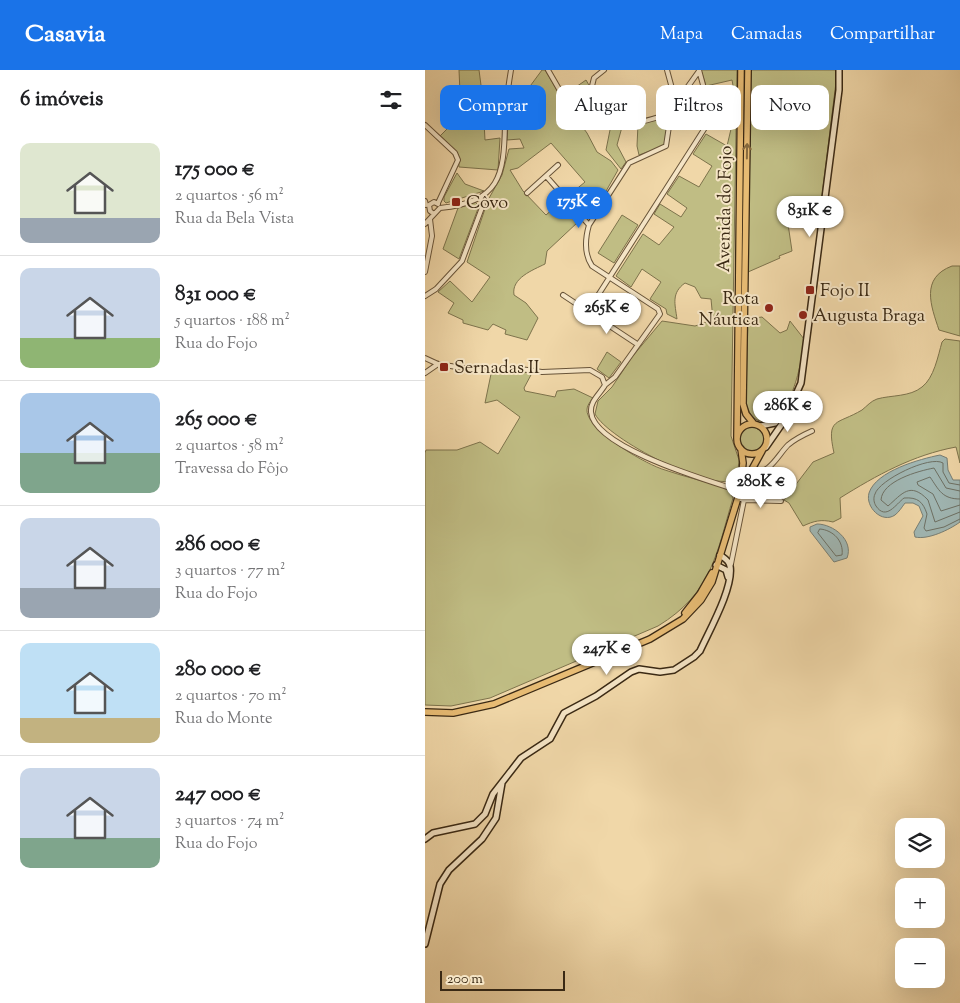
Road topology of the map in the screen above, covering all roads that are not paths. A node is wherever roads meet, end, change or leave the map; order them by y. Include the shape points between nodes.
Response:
1 (511, 70) edge
2 (548, 70) edge
3 (604, 70) edge
4 (667, 70) edge
5 (741, 70) edge
6 (748, 70) edge
7 (839, 70) edge
8 (699, 71) edge
9 (557, 85) edge
10 (671, 85) edge
11 (689, 85) edge
12 (656, 117) edge
13 (425, 125) edge
14 (669, 130) edge
15 (558, 165) dead end
16 (545, 176) junction
17 (527, 193) dead end
18 (482, 196) junction
19 (438, 203) junction
20 (426, 204) edge
21 (440, 208) junction
22 (434, 214) junction
23 (429, 219) junction
24 (425, 224) edge
25 (589, 226) junction
26 (425, 272) edge
27 (610, 278) junction
28 (563, 295) dead end
29 (425, 296) edge
30 (588, 311) junction
31 (637, 344) junction
32 (425, 358) edge
33 (438, 364) junction
34 (425, 373) edge
35 (605, 385) junction
36 (789, 408) junction
37 (757, 425) junction
38 (812, 431) dead end
39 (737, 438) junction
40 (741, 449) junction
41 (764, 449) junction
42 (751, 472) junction
43 (740, 491) junction
44 (741, 499) junction
45 (781, 501) dead end
46 (720, 555) junction
47 (716, 565) junction
48 (730, 567) junction
49 (729, 580) junction
50 (425, 710) edge
51 (502, 783) junction
52 (425, 839) edge
53 (425, 944) edge

1 - 18 street via 505,114 504,161 494,186
2 - 9 street
3 - 12 street via 594,78 591,86 616,123
4 - 10 street
5 - 39 main road, Avenida do Fojo
37 -> 6 main road, Avenida do Fojo via 746,414 743,404
7 - 36 main road via 805,361 799,390
8 - 11 street
8 - 27 street via 710,120
13 - 19 street via 455,153 458,160
14 - 25 street via 667,146 636,158
15 - 16 street
16 - 17 street
16 - 25 street
18 - 21 street
18 - 29 street via 483,206 462,261
19 - 20 street
19 - 21 street
20 - 22 street
21 - 22 street
22 - 23 street
23 - 24 street
23 - 26 street via 432,236
25 - 27 street via 586,240 589,260 592,266
27 - 30 street
27 - 31 street via 660,311 659,319
28 - 30 street
30 - 31 street
31 - 35 street via 615,377
32 - 33 street
33 - 34 street
33 - 35 street via 488,372 513,368 542,372 590,370 602,377
35 - 43 street via 591,410 593,420 606,433 669,468
36 - 37 main road via 775,423
36 - 41 main road
37 - 39 main road via 741,429
37 - 41 main road, Avenida do Fojo via 768,437
38 - 42 street via 787,446 769,467
39 - 40 main road, Avenida do Fojo
40 - 41 main road via 749,454
40 - 43 main road, Avenida do Fojo
41 - 42 main road
42 - 43 main road
43 - 44 main road
44 - 45 street
44 - 46 main road
44 - 48 street
46 - 47 main road
46 - 48 main road
47 - 49 main road via 726,570
47 - 50 main road via 705,587 688,609 658,631 485,703
48 - 49 main road
49 - 51 main road via 700,651 694,657 674,670 631,672 564,713 550,739 521,758
51 - 52 main road via 493,794 485,814 475,824 433,833
51 - 53 main road via 496,818 482,839 449,870 440,884

